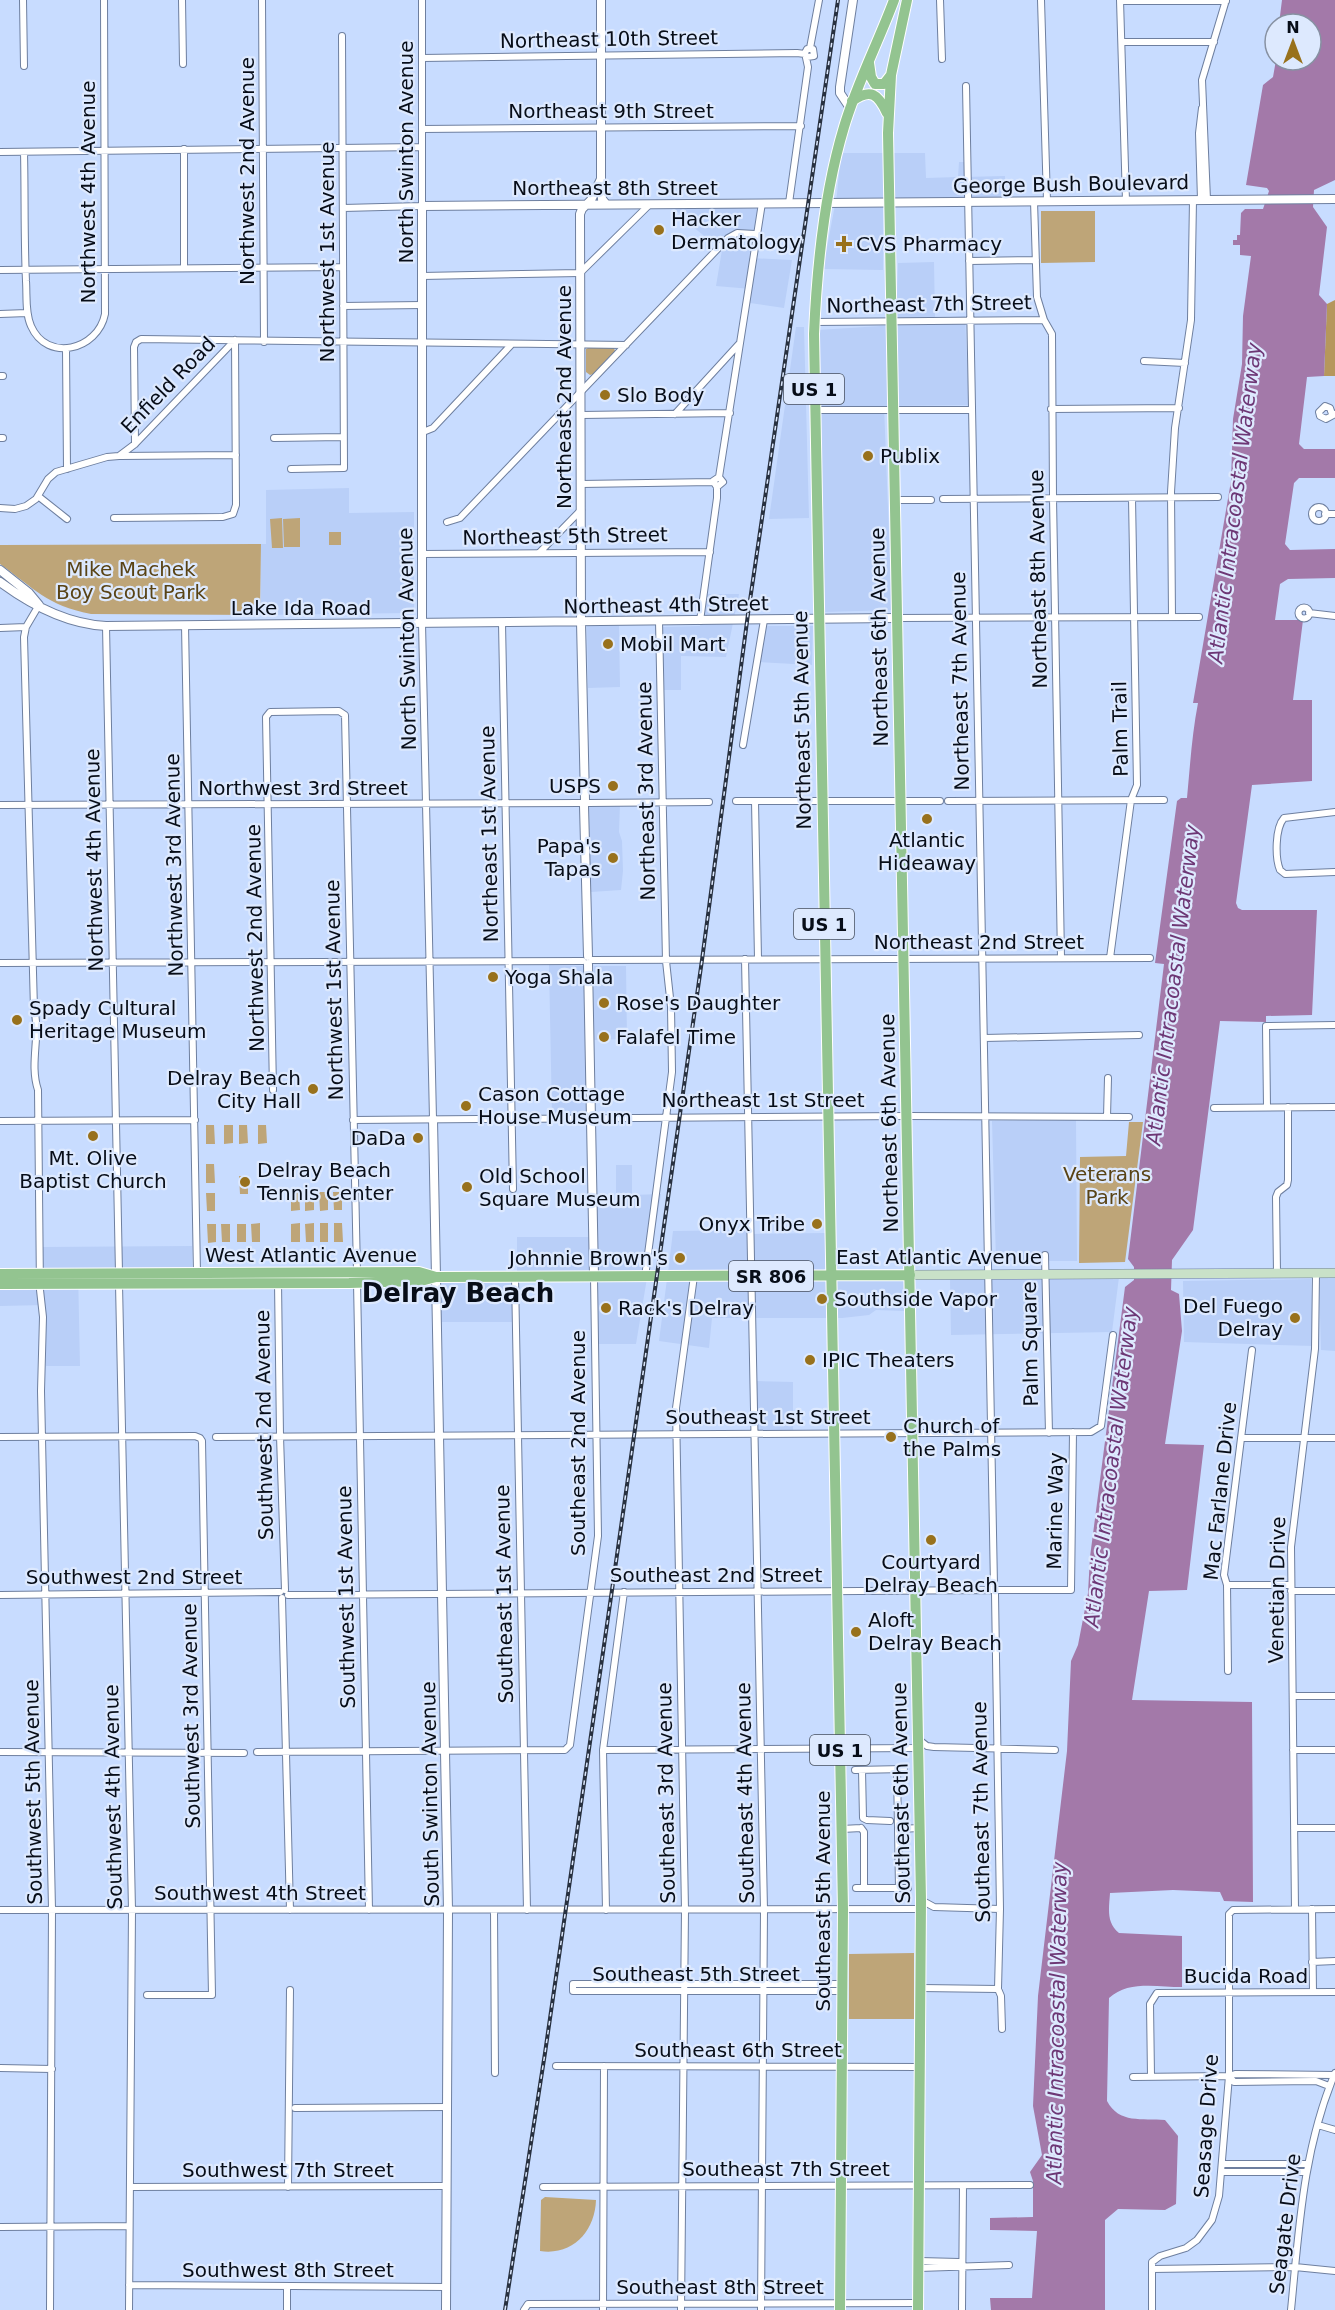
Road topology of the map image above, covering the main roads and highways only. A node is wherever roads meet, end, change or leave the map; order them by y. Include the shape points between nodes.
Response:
1 (894, 0) edge
2 (907, 0) edge
3 (869, 59) junction
4 (891, 75) junction
5 (851, 105) junction
6 (888, 116) junction
7 (1335, 1273) edge
8 (0, 1274) edge
9 (830, 1275) junction
10 (910, 1275) junction
11 (357, 1277) junction
12 (436, 1277) junction
13 (119, 1278) junction
14 (198, 1278) junction
15 (278, 1278) junction
16 (40, 1279) junction
17 (0, 1284) edge
18 (840, 2307) edge
19 (918, 2307) edge

1 - 3 main road, US 1
2 - 4 main road, Northeast 6th Avenue
3 - 4 main road via 875,84 884,84
3 - 5 main road, US 1
4 - 6 main road, Northeast 6th Avenue
5 - 6 main road via 863,95 873,95 882,102
5 - 9 main road, Northeast 5th Avenue / US 1 via 827,203 814,322
6 - 10 main road, Northeast 6th Avenue
7 - 10 main road, East Atlantic Avenue / SR 806
8 - 16 main road, West Atlantic Avenue / SR 806
9 - 10 main road, East Atlantic Avenue / SR 806
9 - 12 main road, East Atlantic Avenue / SR 806
9 - 18 main road, Southeast 5th Avenue / US 1 via 843,1910
10 - 19 main road, Southeast 6th Avenue via 921,1904
11 - 12 main road, West Atlantic Avenue / SR 806 via 421,1281
11 - 12 main road, West Atlantic Avenue / SR 806 via 419,1272
11 - 15 main road, West Atlantic Avenue / SR 806
11 - 15 main road, West Atlantic Avenue / SR 806 via 345,1282
13 - 14 main road, West Atlantic Avenue / SR 806
13 - 14 main road, West Atlantic Avenue / SR 806 via 143,1273
13 - 16 main road, West Atlantic Avenue / SR 806
13 - 16 main road, West Atlantic Avenue / SR 806 via 97,1284
14 - 15 main road, West Atlantic Avenue / SR 806
16 - 17 main road, West Atlantic Avenue / SR 806

